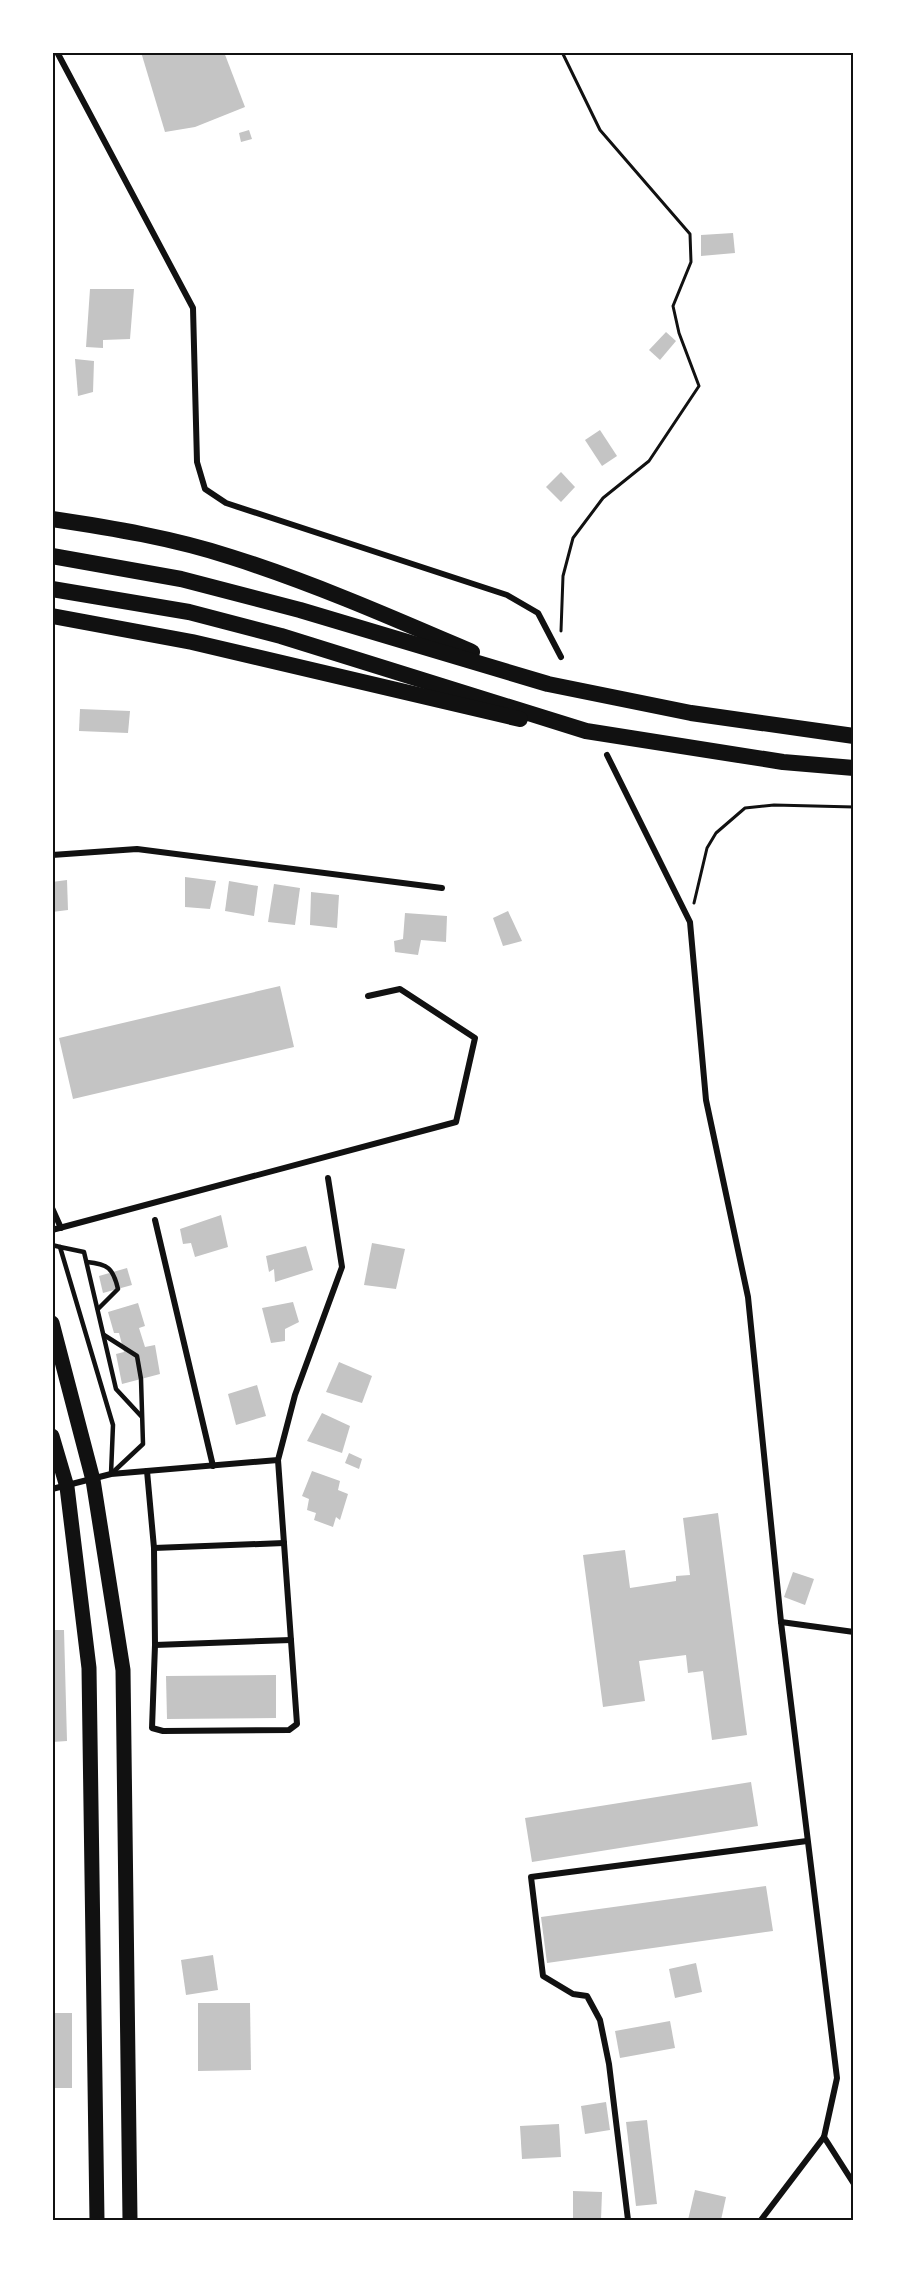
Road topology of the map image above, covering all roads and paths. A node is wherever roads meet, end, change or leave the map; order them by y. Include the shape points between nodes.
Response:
1 (57, 52) edge
2 (562, 52) edge
3 (52, 519) edge
4 (52, 556) edge
5 (52, 589) edge
6 (52, 616) edge
7 (561, 657) joint
8 (548, 684) junction
9 (586, 731) junction
10 (854, 736) edge
11 (607, 755) dead end
12 (854, 768) edge
13 (854, 807) edge
14 (52, 855) edge
15 (442, 888) dead end
16 (690, 922) junction
17 (368, 996) dead end
18 (328, 1178) dead end
19 (52, 1208) edge
20 (155, 1220) dead end
21 (61, 1228) junction
22 (52, 1230) edge
23 (52, 1245) edge
24 (60, 1247) junction
25 (87, 1262) junction
26 (98, 1309) junction
27 (52, 1323) edge
28 (104, 1335) junction
29 (141, 1416) junction
30 (52, 1436) edge
31 (278, 1460) junction
32 (213, 1466) junction
33 (147, 1471) junction
34 (111, 1474) junction
35 (93, 1480) junction
36 (60, 1488) edge
37 (284, 1543) junction
38 (154, 1548) junction
39 (781, 1622) junction
40 (854, 1632) edge
41 (291, 1640) junction
42 (155, 1646) junction
43 (807, 1841) junction
44 (824, 2138) junction
45 (854, 2184) edge
46 (97, 2220) edge
47 (130, 2220) edge
48 (628, 2220) edge
49 (761, 2220) edge

1 - 7 street via 193,308 197,462 205,489 226,503 507,595 538,613
2 - 7 path via 600,130 690,234 691,262 673,306 699,386 649,461 603,498 573,538 563,576
3 - 8 highway via 229,556
4 - 8 highway via 181,579
5 - 9 highway via 189,612 281,636
6 - 9 highway via 192,642 487,713
8 - 10 highway via 691,713
9 - 12 highway via 783,762
11 - 16 street
13 - 16 path via 774,805 745,808 730,818 707,849
14 - 15 street via 137,849
16 - 39 street via 706,1100 748,1296
17 - 21 street via 400,989 475,1038 456,1122
18 - 31 street via 342,1267 295,1395
19 - 21 street
20 - 32 street
21 - 22 street
23 - 24 lane
24 - 25 lane via 84,1252
24 - 34 lane via 113,1425
25 - 26 lane
25 - 26 lane via 104,1263 114,1271 118,1289
26 - 28 lane
27 - 35 main road
28 - 29 lane via 116,1389
28 - 29 lane via 137,1356
29 - 34 lane via 143,1444
30 - 36 main road
31 - 32 street
31 - 37 street
32 - 33 street
33 - 34 street
33 - 38 street
34 - 35 street
35 - 36 street
35 - 47 main road via 123,1670
36 - 46 main road via 89,1668
37 - 38 street
37 - 41 street
38 - 42 street
39 - 40 street
39 - 43 street
41 - 42 street
41 - 42 street via 297,1725 289,1730 152,1728
43 - 44 street via 837,2079
43 - 48 street via 531,1876 543,1976 573,1994 587,1996 600,2020
44 - 45 street
44 - 49 street

